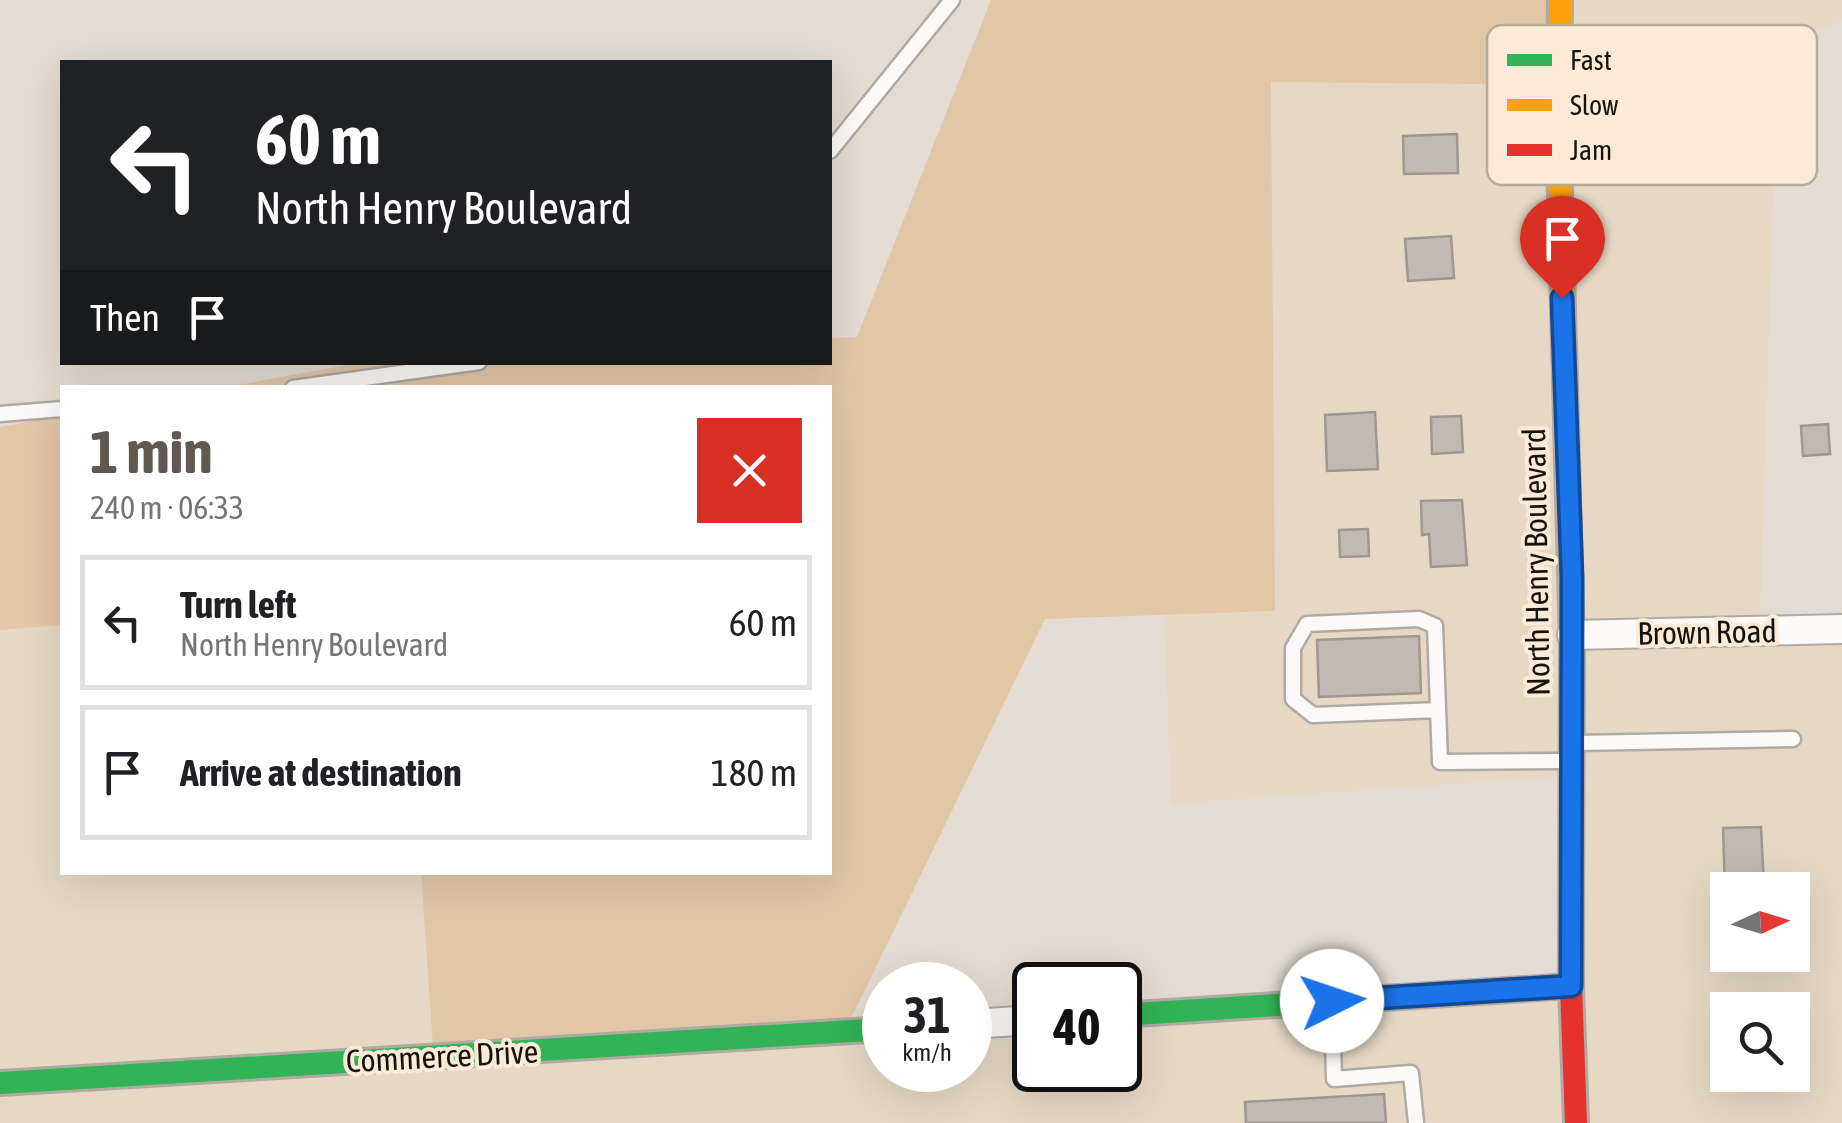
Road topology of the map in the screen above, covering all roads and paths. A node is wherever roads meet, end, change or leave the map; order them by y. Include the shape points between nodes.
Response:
1 (952, 0) edge
2 (1560, 0) edge
3 (1560, 25) edge
4 (832, 149) edge
5 (1559, 185) edge
6 (458, 365) edge
7 (314, 385) edge
8 (60, 408) edge
9 (0, 414) edge
10 (1842, 629) edge
11 (1572, 635) junction
12 (1438, 710) junction
13 (1793, 740) dead end
14 (1572, 752) junction
15 (1571, 986) junction
16 (1332, 1001) junction
17 (1142, 1013) edge
18 (862, 1031) edge
19 (0, 1083) edge
20 (1416, 1123) edge
21 (1576, 1123) edge

1 - 4 lane
2 - 3 main road, North Henry Boulevard
5 - 11 main road, North Henry Boulevard
6 - 7 lane
8 - 9 lane
10 - 11 street, Brown Road
11 - 14 main road, North Henry Boulevard
12 - 12 lane via 1435,626 1419,619 1307,624 1293,648 1294,699 1312,715
12 - 14 lane via 1440,762
13 - 14 lane
14 - 15 main road, North Henry Boulevard
15 - 16 main road
15 - 21 main road, North Henry Boulevard
16 - 17 main road
16 - 20 lane via 1334,1079 1411,1073
18 - 19 main road, Commerce Drive

